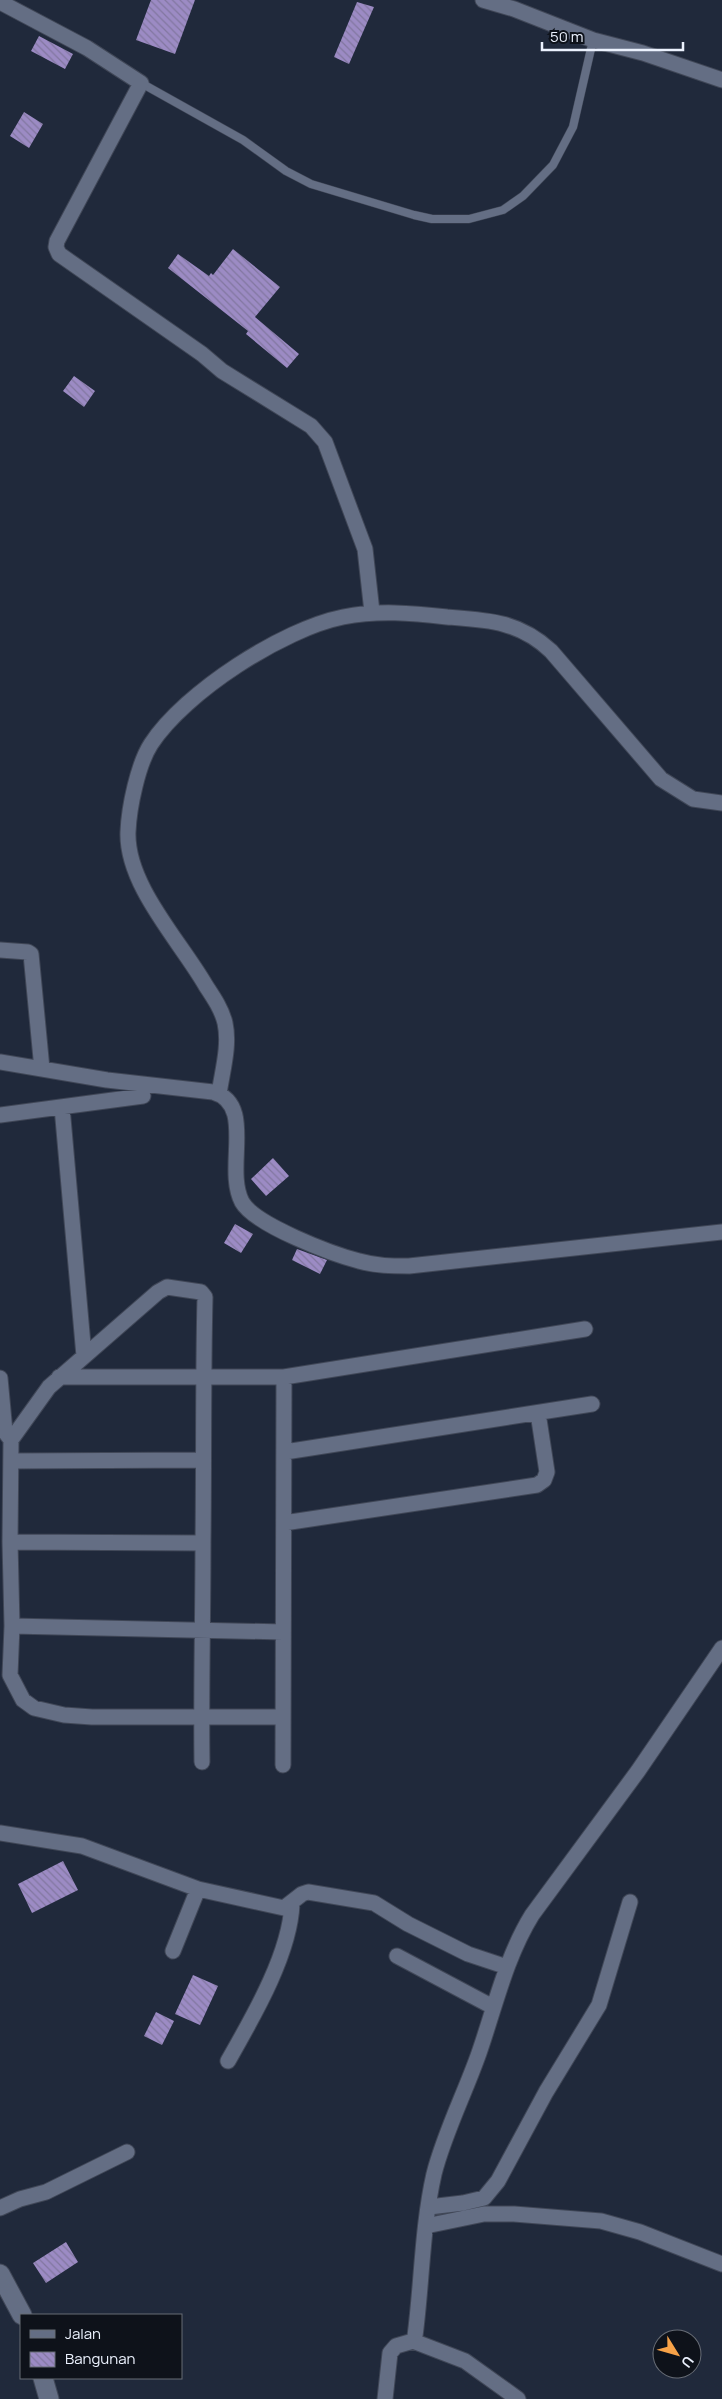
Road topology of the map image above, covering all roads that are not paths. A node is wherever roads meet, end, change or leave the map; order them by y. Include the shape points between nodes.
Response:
1 (483, 0) edge
2 (0, 2) edge
3 (593, 40) junction
4 (722, 80) edge
5 (141, 83) junction
6 (372, 612) junction
7 (722, 803) edge
8 (0, 950) edge
9 (0, 1062) edge
10 (42, 1069) junction
11 (218, 1094) junction
12 (143, 1096) dead end
13 (62, 1107) junction
14 (0, 1115) edge
15 (722, 1232) edge
16 (584, 1329) dead end
17 (84, 1356) junction
18 (59, 1377) junction
19 (203, 1377) junction
20 (284, 1377) junction
21 (0, 1378) edge
22 (592, 1404) dead end
23 (538, 1413) junction
24 (11, 1440) junction
25 (285, 1452) junction
26 (203, 1460) junction
27 (8, 1466) edge
28 (284, 1523) junction
29 (10, 1542) junction
30 (203, 1543) junction
31 (12, 1626) junction
32 (202, 1631) junction
33 (283, 1632) junction
34 (722, 1648) edge
35 (282, 1717) junction
36 (202, 1718) junction
37 (202, 1762) dead end
38 (283, 1765) dead end
39 (0, 1833) edge
40 (198, 1889) junction
41 (630, 1902) dead end
42 (292, 1904) junction
43 (173, 1951) dead end
44 (397, 1956) dead end
45 (507, 1967) junction
46 (493, 2007) junction
47 (228, 2061) dead end
48 (127, 2152) dead end
49 (429, 2207) junction
50 (0, 2208) edge
51 (426, 2226) junction
52 (722, 2264) edge
53 (0, 2274) edge
54 (21, 2314) edge
55 (413, 2341) junction
56 (43, 2379) edge
57 (49, 2399) edge
58 (385, 2399) edge
59 (518, 2399) edge

1 - 3 street via 507,6
2 - 5 street via 87,48
3 - 4 street
3 - 5 lane via 573,127 553,165 523,196 503,210 469,219 432,219 311,184 286,171 248,143
5 - 6 street via 56,248 68,261 222,371 319,433 360,532 368,563
6 - 7 street via 498,622 533,635 551,650 661,779 693,799
6 - 11 street via 320,624 233,667 161,731 144,759 132,807 129,849 141,883 222,1013 226,1038
8 - 10 street via 31,954
9 - 10 street
10 - 11 street
11 - 15 street via 229,1101 236,1114 236,1183 246,1208 270,1225 359,1261 409,1266
12 - 13 street
13 - 14 street
13 - 17 street
16 - 20 street
17 - 18 street
17 - 19 street via 167,1287 201,1292 205,1297
18 - 19 street
18 - 24 street
19 - 20 street
19 - 26 street
20 - 25 street
21 - 24 street via 5,1432
22 - 23 street
23 - 25 street
23 - 28 street via 547,1472 537,1485
24 - 27 street
25 - 28 street
26 - 27 street
26 - 30 street
27 - 29 street
28 - 33 street
29 - 30 street
29 - 31 street
30 - 32 street
31 - 32 street
31 - 36 street via 10,1675 23,1700 34,1708 92,1718
32 - 33 street
32 - 36 street
33 - 35 street
34 - 45 street via 638,1771 532,1915
35 - 36 street
35 - 38 street
36 - 37 street
39 - 40 street via 82,1846
40 - 42 street via 284,1908
40 - 43 street
41 - 49 street via 599,2005 498,2180 484,2198
42 - 45 street via 308,1892 374,1903 468,1954
42 - 47 street via 291,1924 283,1950
44 - 46 street
45 - 46 street
46 - 49 street via 434,2173
48 - 50 street via 46,2192
49 - 51 street
51 - 52 street via 484,2214 601,2221 640,2232
51 - 55 street
53 - 54 street
55 - 58 street via 396,2346 390,2353
55 - 59 street via 465,2361
56 - 57 street

